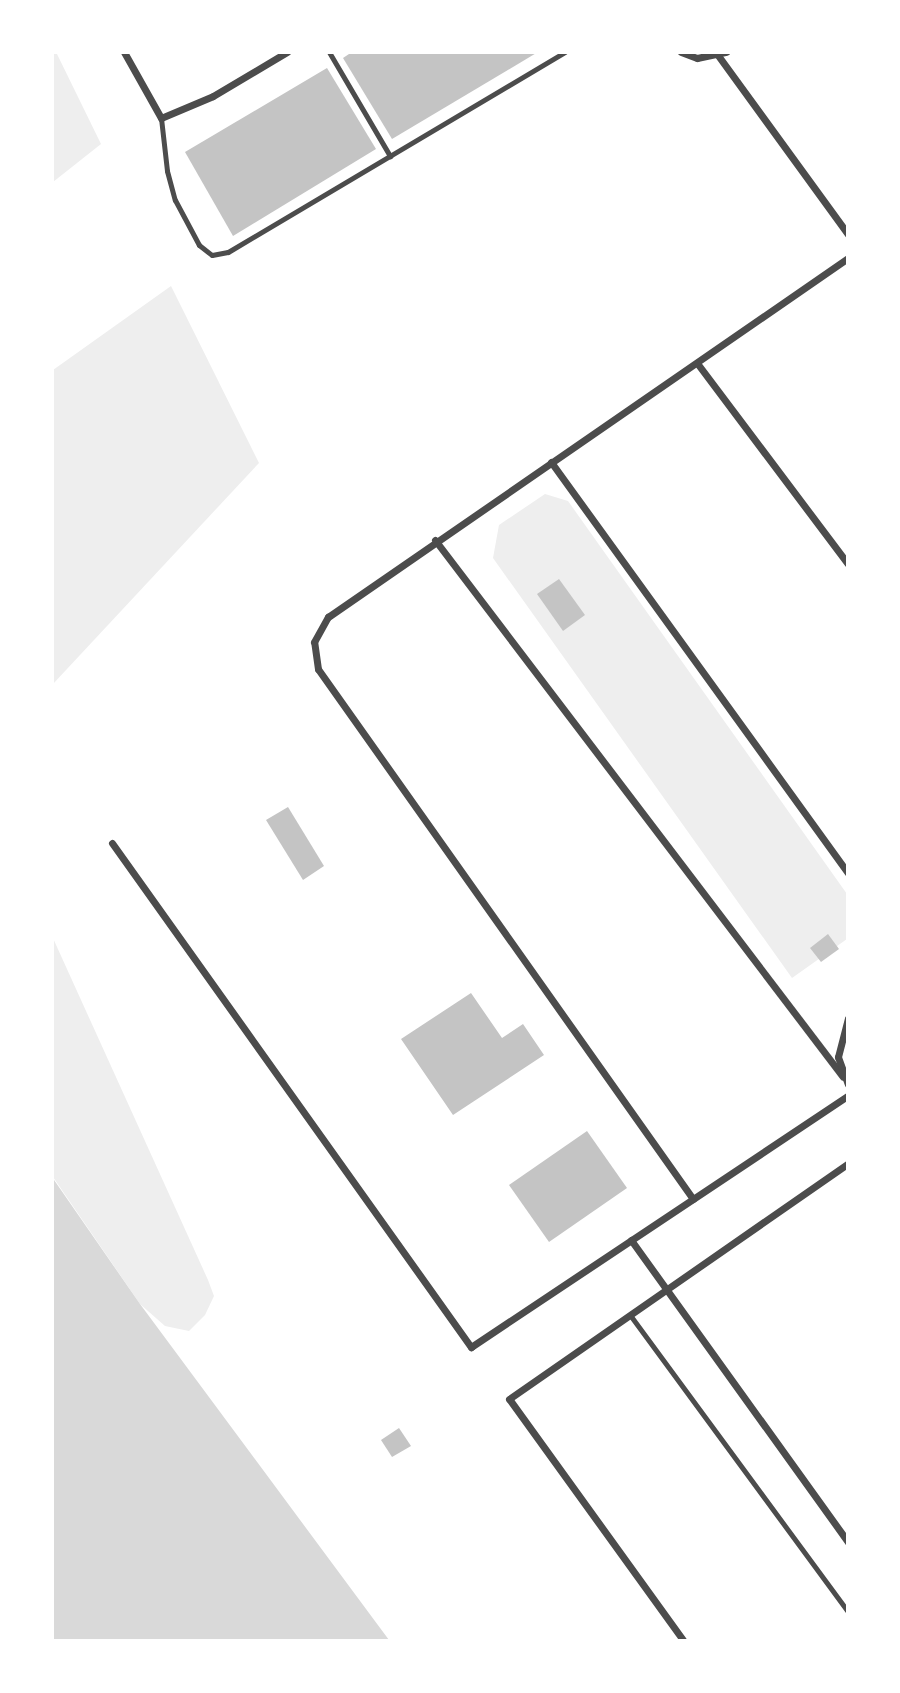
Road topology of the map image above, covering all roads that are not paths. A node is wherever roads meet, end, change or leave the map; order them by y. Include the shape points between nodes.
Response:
1 (124, 52) edge
2 (287, 52) edge
3 (329, 52) edge
4 (565, 52) edge
5 (681, 52) edge
6 (721, 53) edge
7 (161, 118) junction
8 (390, 156) junction
9 (848, 234) edge
10 (848, 258) edge
11 (697, 363) junction
12 (551, 462) junction
13 (435, 540) junction
14 (848, 564) edge
15 (112, 843) dead end
16 (848, 873) edge
17 (848, 1018) edge
18 (845, 1080) edge
19 (848, 1096) edge
20 (848, 1163) edge
21 (693, 1199) junction
22 (631, 1240) junction
23 (665, 1291) junction
24 (630, 1315) junction
25 (848, 1542) edge
26 (848, 1612) edge
27 (683, 1640) edge

1 - 7 street
2 - 7 street via 213,96
3 - 8 lane
4 - 8 lane
5 - 6 street via 697,58
6 - 9 street
7 - 8 lane via 167,171 176,200 199,245 212,255 228,252
10 - 11 street
11 - 12 street
11 - 14 street
12 - 13 street
12 - 16 street
13 - 18 street
13 - 21 street via 327,617 314,642 318,669
15 - 22 street via 471,1347
17 - 18 street via 839,1038
19 - 21 street
20 - 23 street
21 - 22 street
22 - 23 street
23 - 24 street
23 - 25 street
24 - 26 lane
24 - 27 street via 509,1399

